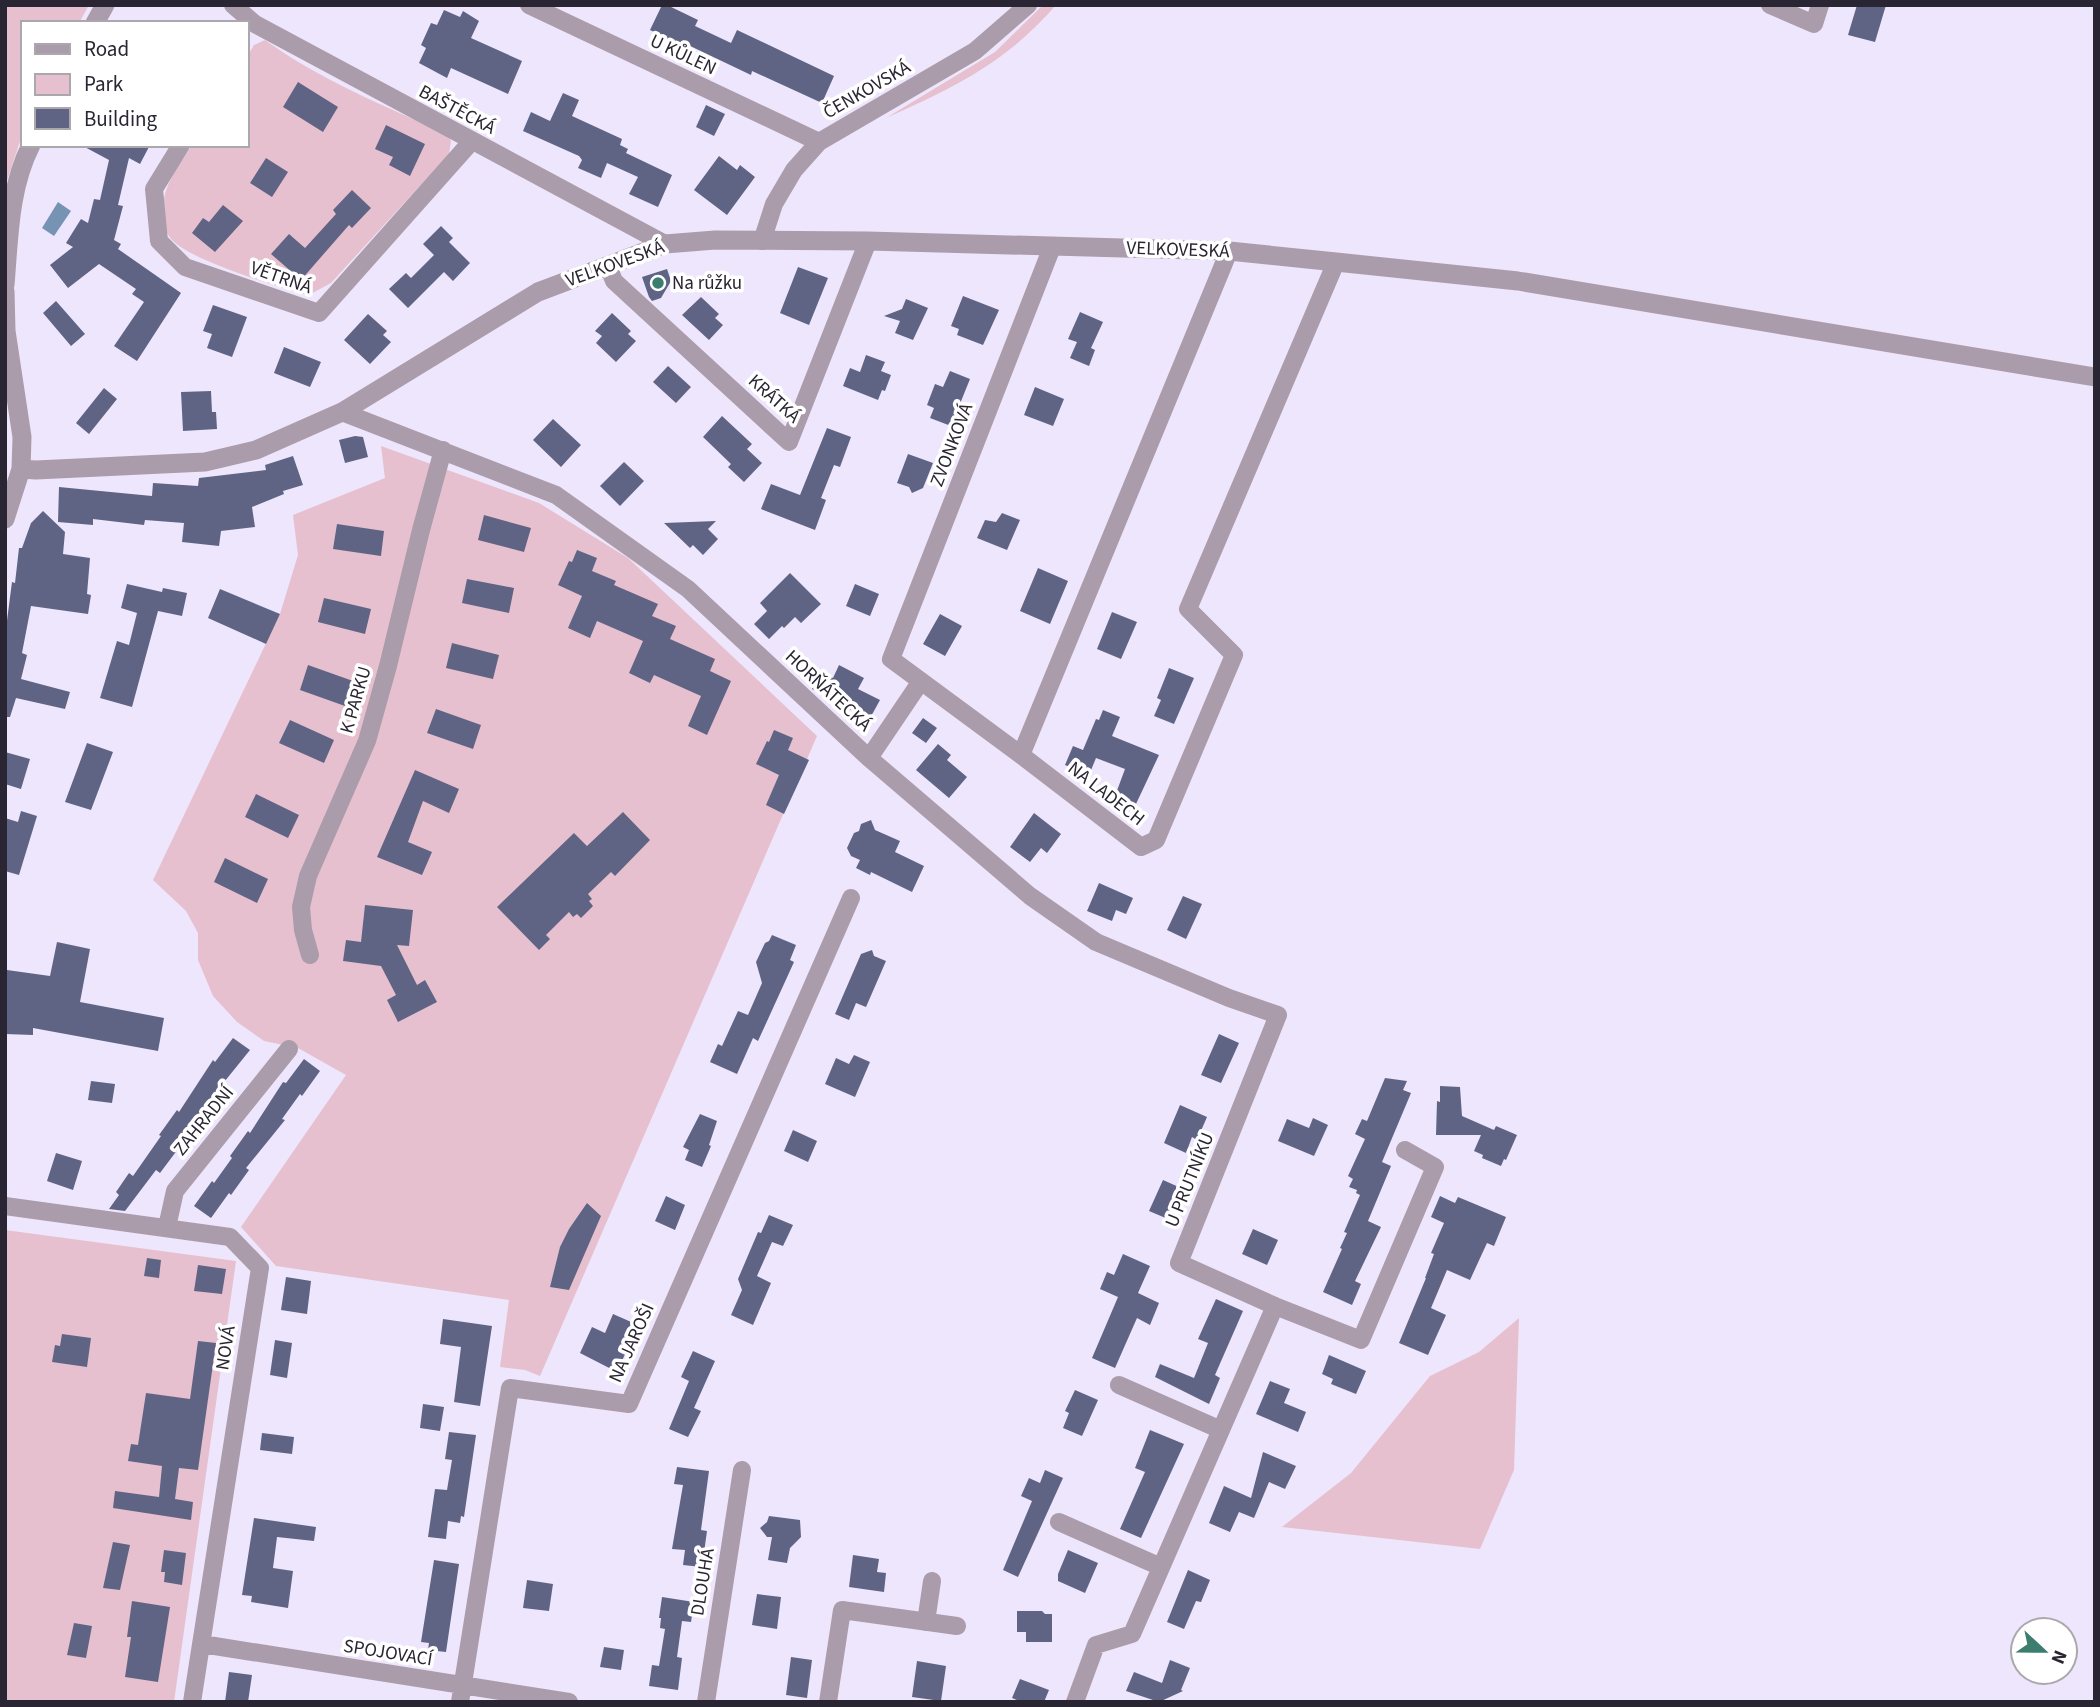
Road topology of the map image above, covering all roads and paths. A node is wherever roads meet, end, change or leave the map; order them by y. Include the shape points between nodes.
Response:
1 (105, 5) edge
2 (233, 5) edge
3 (529, 5) edge
4 (1028, 5) edge
5 (1770, 5) edge
6 (1820, 5) edge
7 (96, 21) edge
8 (245, 21) edge
9 (251, 30) edge
10 (471, 142) junction
11 (819, 142) junction
12 (30, 147) edge
13 (179, 147) edge
14 (762, 241) junction
15 (868, 241) junction
16 (665, 244) junction
17 (1052, 247) junction
18 (1229, 251) junction
19 (1336, 262) junction
20 (608, 266) junction
21 (5, 285) edge
22 (5, 291) edge
23 (2095, 377) edge
24 (342, 412) junction
25 (443, 450) junction
26 (21, 469) junction
27 (5, 519) edge
28 (921, 681) junction
29 (1021, 755) junction
30 (869, 758) junction
31 (851, 898) dead end
32 (310, 955) dead end
33 (1278, 1015) joint
34 (289, 1049) dead end
35 (1405, 1150) dead end
36 (5, 1206) edge
37 (167, 1227) junction
38 (1275, 1306) junction
39 (1119, 1385) dead end
40 (1221, 1430) junction
41 (742, 1470) dead end
42 (1059, 1522) dead end
43 (1161, 1567) junction
44 (932, 1581) dead end
45 (926, 1622) junction
46 (957, 1626) dead end
47 (202, 1644) junction
48 (461, 1694) edge
49 (192, 1702) edge
50 (569, 1702) edge
51 (706, 1702) edge
52 (828, 1702) edge
53 (1075, 1702) edge

1 - 7 street
2 - 8 street, BAŠTĚCKÁ
3 - 11 street, U KŮLEN
4 - 11 street, ČENKOVSKÁ via 975,51
5 - 6 street via 1814,24
9 - 10 street, BAŠTĚCKÁ
10 - 13 street, VĚTRNÁ via 319,313 185,267 159,241 154,189
10 - 16 street, BAŠTĚCKÁ
11 - 14 street, ČENKOVSKÁ via 794,170 774,204
12 - 21 street via 10,211
14 - 15 street, VELKOVESKÁ
14 - 16 street, VELKOVESKÁ
15 - 17 street, VELKOVESKÁ
15 - 20 street, KRÁTKÁ via 789,442 614,281
16 - 20 street, VELKOVESKÁ
17 - 18 street, VELKOVESKÁ
17 - 28 street, ZVONKOVÁ via 891,659
18 - 19 street, VELKOVESKÁ
18 - 29 street
19 - 23 street, VELKOVESKÁ via 1518,281
19 - 29 street, NA LADECH via 1188,609 1234,655 1156,840 1141,847
20 - 24 street, VELKOVESKÁ via 538,292
22 - 26 street via 6,331 22,438
24 - 25 street, HORŇÁTECKÁ
24 - 26 street, VELKOVESKÁ via 256,450 205,462
25 - 30 street, HORŇÁTECKÁ via 556,495 688,589
25 - 32 street, K PARKU via 367,741 308,876 301,907
26 - 27 street
28 - 29 street
28 - 30 street
30 - 33 street, HORŇÁTECKÁ via 1030,896 1096,942
31 - 48 street, NA JAROŠI via 629,1404 510,1388
33 - 38 street, U PRUTNÍKU via 1179,1263
34 - 37 street, ZAHRADNÍ via 175,1191
35 - 38 street, U PRUTNÍKU via 1435,1167 1361,1340
36 - 37 street, NOVÁ
37 - 47 street, NOVÁ via 230,1237 260,1268
38 - 40 street
39 - 40 street
40 - 43 street
41 - 51 street, DLOUHÁ
42 - 43 street
43 - 53 street via 1132,1634 1096,1646
44 - 45 street
45 - 46 street
45 - 52 street via 842,1610
47 - 48 street, SPOJOVACÍ
47 - 49 street, NOVÁ
48 - 50 street, SPOJOVACÍ

